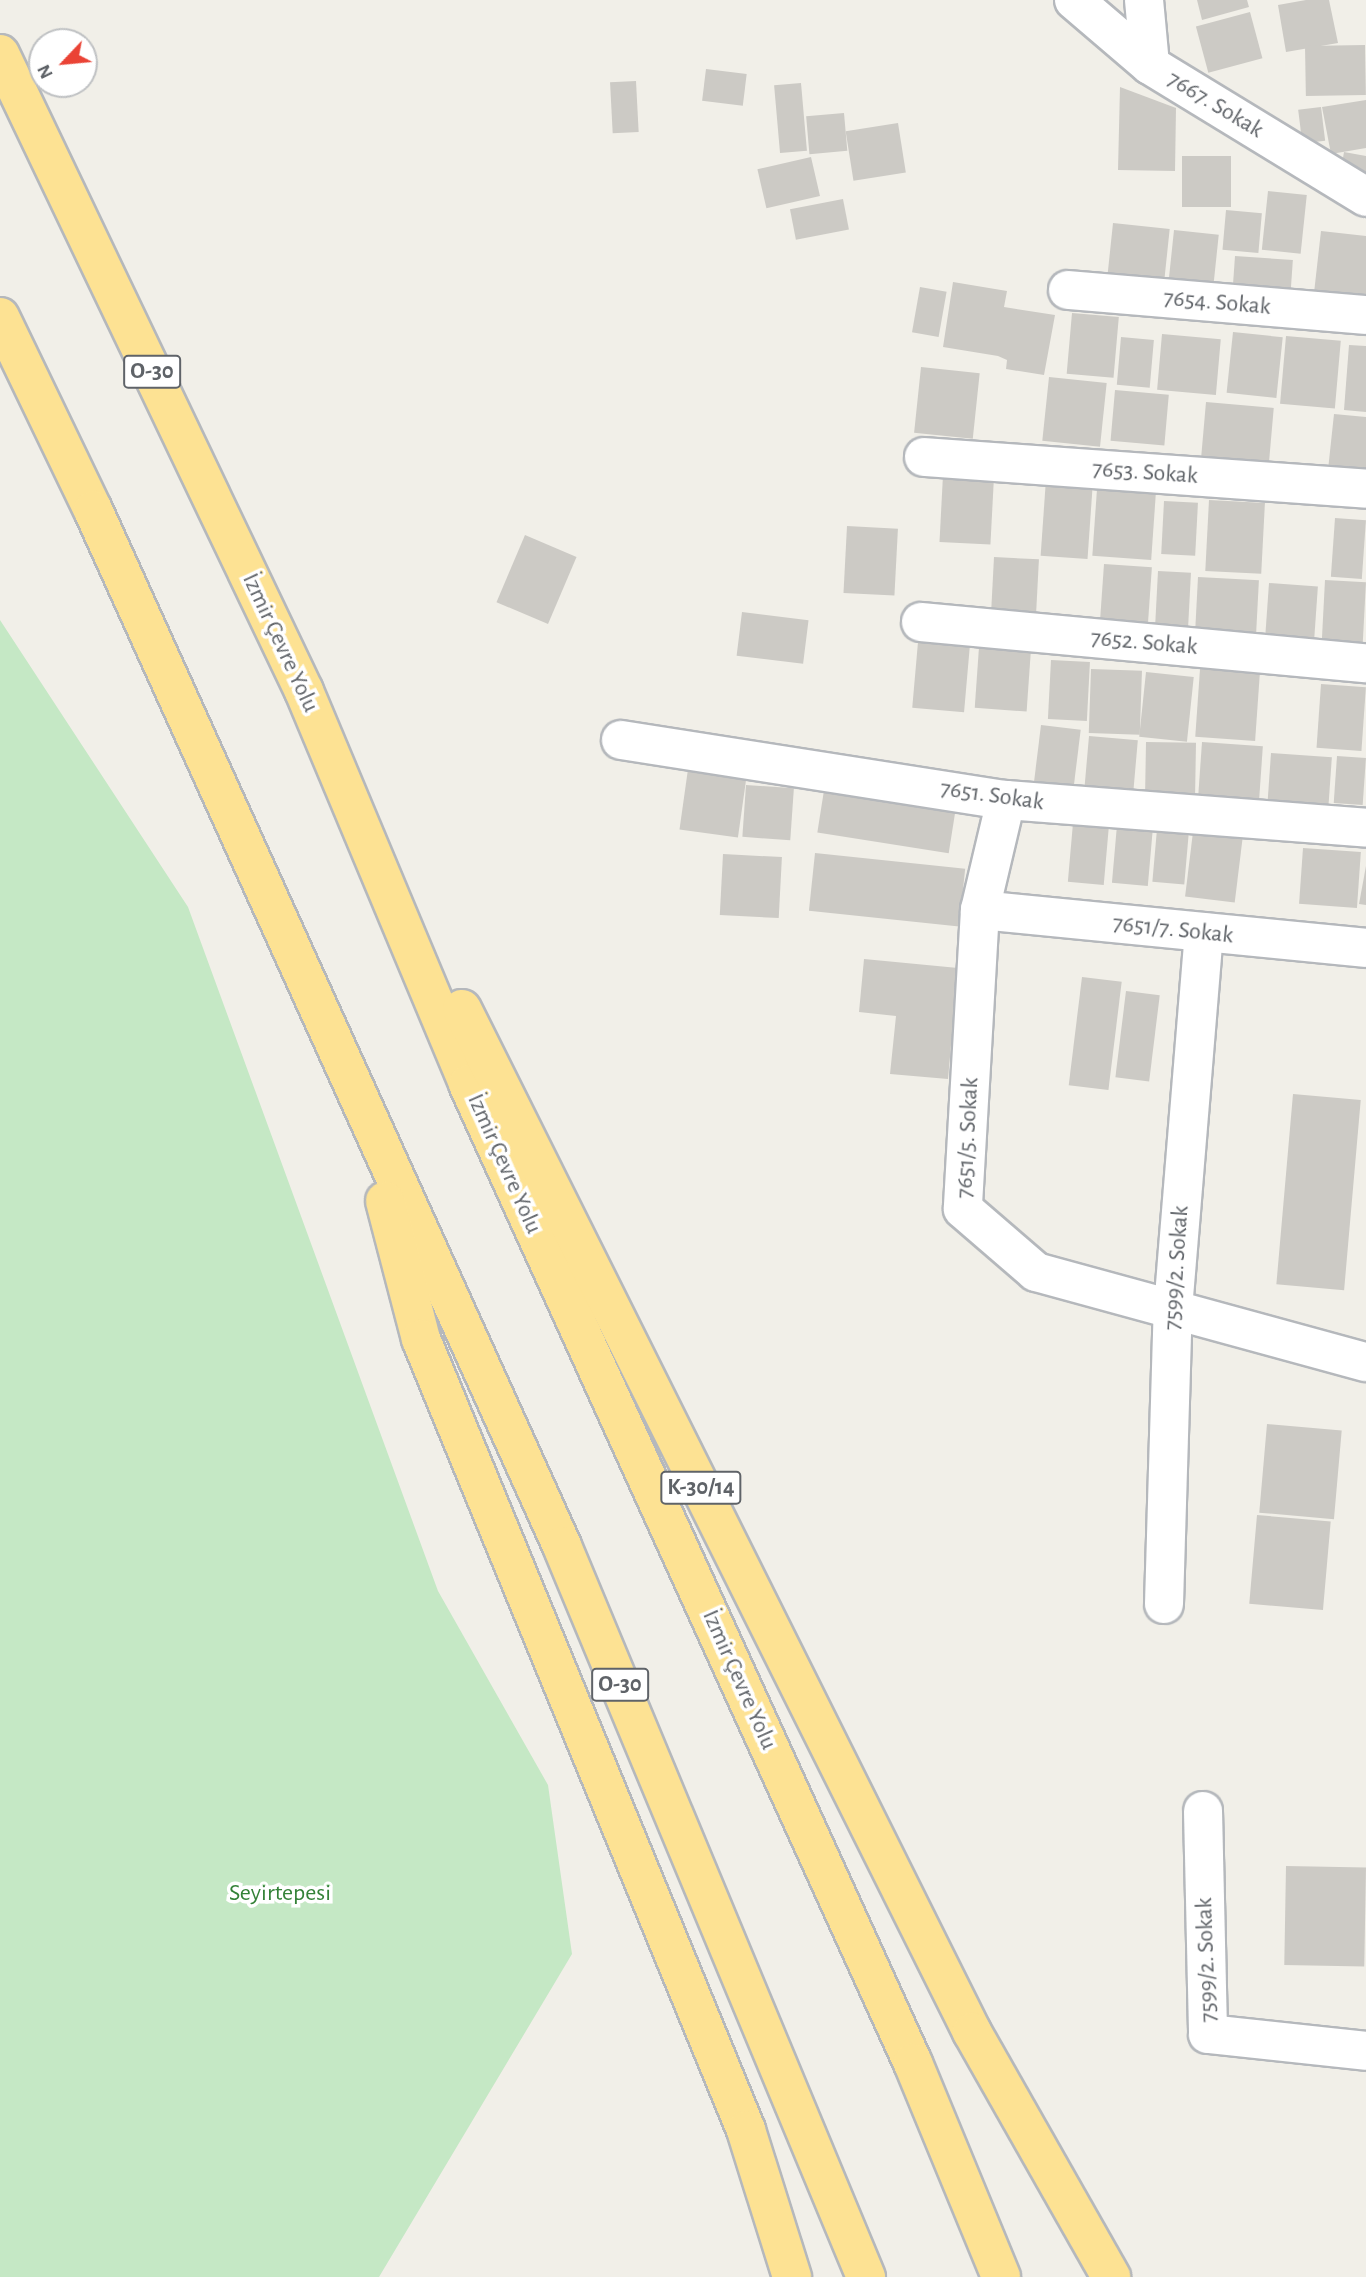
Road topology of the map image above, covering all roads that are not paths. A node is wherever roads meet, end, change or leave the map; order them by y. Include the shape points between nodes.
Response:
1 (1074, 0) edge
2 (1144, 0) edge
3 (0, 54) edge
4 (1150, 65) junction
5 (1366, 197) edge
6 (1068, 290) dead end
7 (1366, 315) edge
8 (0, 317) edge
9 (924, 457) dead end
10 (1366, 489) edge
11 (921, 622) dead end
12 (1366, 663) edge
13 (303, 691) junction
14 (621, 740) dead end
15 (1006, 800) junction
16 (1366, 828) edge
17 (980, 910) junction
18 (1204, 933) junction
19 (1366, 948) edge
20 (360, 1100) junction
21 (1173, 1309) junction
22 (1366, 1362) edge
23 (1164, 1604) dead end
24 (1203, 1811) dead end
25 (1366, 2051) edge
26 (792, 2277) edge
27 (866, 2277) edge
28 (1001, 2277) edge
29 (1111, 2277) edge

1 - 4 street, 7667. Sokak
2 - 4 street
3 - 13 highway, İzmir Çevre Yolu / O-30
4 - 5 street, 7667. Sokak
6 - 7 street, 7654. Sokak
8 - 20 highway, O-30 via 93,510
9 - 10 street, 7653. Sokak
11 - 12 street, 7652. Sokak
13 - 28 highway, İzmir Çevre Yolu / O-30 via 468,1084 913,2063
13 - 29 highway, K-30/14 via 972,2032
14 - 15 street, 7651. Sokak
15 - 16 street, 7651. Sokak
15 - 17 street, 7651/5. Sokak
17 - 18 street, 7651/7. Sokak
17 - 21 street, 7651/5. Sokak via 963,1209 1036,1272
18 - 19 street, 7651/7. Sokak
18 - 21 street, 7599/2. Sokak
20 - 26 highway via 421,1339 741,2118
20 - 27 highway, O-30 via 562,1546
21 - 22 street, 7651/5. Sokak
21 - 23 street, 7599/2. Sokak
24 - 25 street, 7599/2. Sokak via 1208,2034

